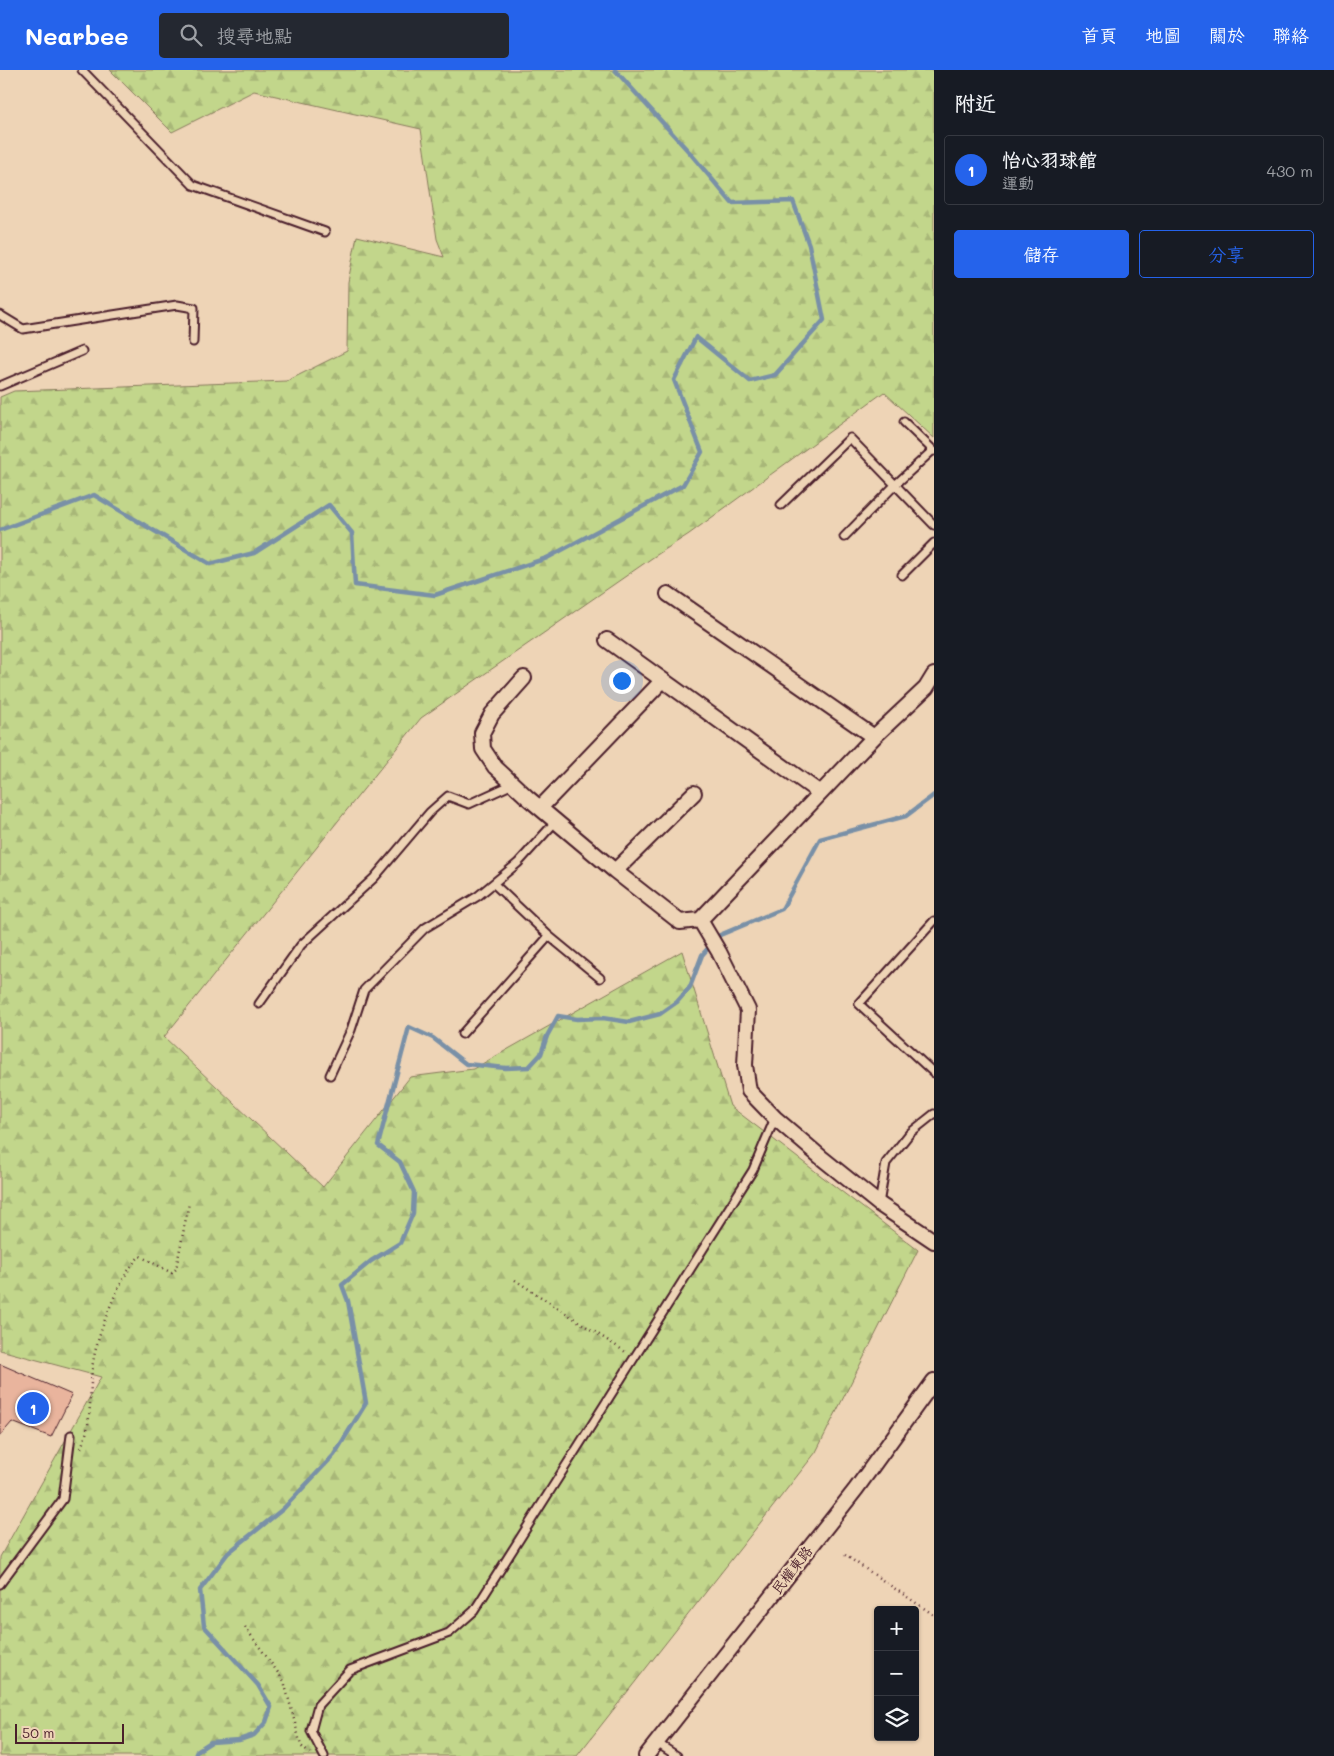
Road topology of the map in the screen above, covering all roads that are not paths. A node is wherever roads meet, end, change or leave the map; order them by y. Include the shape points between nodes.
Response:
1 (82, 70) edge
2 (326, 232) dead end
3 (0, 315) edge
4 (192, 342) dead end
5 (82, 351) dead end
6 (0, 386) edge
7 (904, 422) dead end
8 (934, 450) edge
9 (895, 485) junction
10 (781, 504) dead end
11 (934, 526) edge
12 (844, 537) dead end
13 (934, 543) edge
14 (902, 575) dead end
15 (668, 594) dead end
16 (607, 640) dead end
17 (934, 675) edge
18 (524, 678) dead end
19 (663, 680) junction
20 (874, 737) junction
21 (513, 784) junction
22 (694, 793) dead end
23 (820, 793) junction
24 (540, 808) junction
25 (556, 821) junction
26 (615, 871) junction
27 (494, 884) junction
28 (700, 920) junction
29 (934, 921) edge
30 (549, 936) junction
31 (600, 978) dead end
32 (259, 1004) dead end
33 (462, 1034) dead end
34 (934, 1073) edge
35 (330, 1075) dead end
36 (934, 1114) edge
37 (775, 1118) junction
38 (879, 1204) junction
39 (934, 1241) edge
40 (934, 1381) edge
41 (71, 1435) dead end
42 (0, 1584) edge
43 (657, 1743) junction
44 (324, 1756) edge
45 (646, 1756) edge
46 (677, 1756) edge

1 - 2 lane via 193,185
3 - 4 lane via 23,329 177,304 194,308
5 - 6 lane
7 - 8 lane
8 - 9 lane
9 - 10 lane via 850,438
9 - 11 lane
9 - 12 lane
13 - 14 lane
15 - 20 street
16 - 19 street
17 - 20 street via 926,688
18 - 21 street via 492,714 482,733 483,749 495,767
19 - 23 street
19 - 24 street
20 - 23 street
21 - 24 street
21 - 32 lane via 469,804 448,796 430,812 374,878 301,946
22 - 26 street
23 - 28 street
24 - 25 street
25 - 26 street
25 - 27 lane
26 - 28 street via 680,922
27 - 30 lane
27 - 35 lane via 425,928 364,990 351,1030
28 - 37 street via 748,1010 745,1065 750,1091
29 - 34 lane via 859,1004
30 - 31 lane
30 - 33 lane
36 - 38 lane via 910,1133 886,1163
37 - 38 street
37 - 44 lane via 753,1170 474,1611 449,1633 350,1670 318,1705 311,1731
38 - 39 street
40 - 43 street, 民權東路 via 856,1489
41 - 42 lane via 63,1499
43 - 45 street, 民權東路
43 - 46 lane

